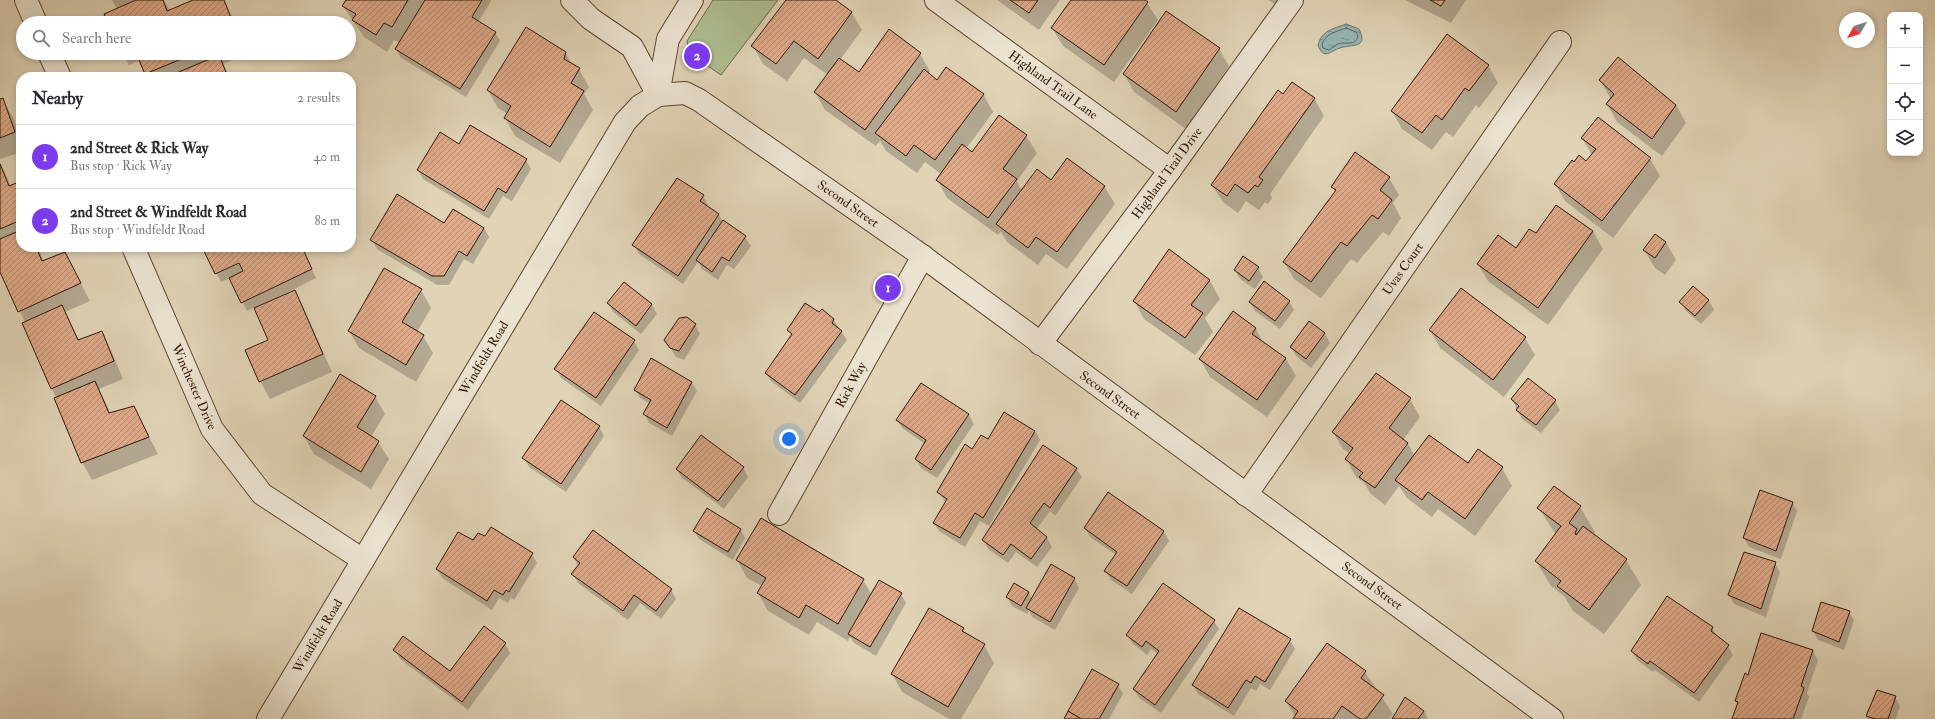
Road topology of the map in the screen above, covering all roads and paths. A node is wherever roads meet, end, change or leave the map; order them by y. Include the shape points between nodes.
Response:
1 (26, 0) edge
2 (572, 0) edge
3 (692, 0) edge
4 (936, 0) edge
5 (1292, 0) edge
6 (33, 16) edge
7 (1560, 42) dead end
8 (52, 60) edge
9 (58, 72) edge
10 (658, 95) junction
11 (1170, 170) junction
12 (135, 252) edge
13 (923, 256) junction
14 (1040, 344) junction
15 (1246, 495) junction
16 (779, 514) dead end
17 (363, 560) junction
18 (268, 719) edge
19 (1552, 719) edge

1 - 6 street
2 - 10 street via 591,19 632,47
3 - 10 street via 668,39
4 - 11 street, Highland Trail Lane
5 - 11 street, Highland Trail Drive
7 - 15 street, Uvas Court
8 - 9 street
10 - 13 street, Second Street via 685,93 699,100
10 - 17 street, Windfeldt Road via 640,106 625,122
11 - 14 street, Highland Trail Drive
12 - 17 street, Winchester Drive via 212,429 262,494
13 - 14 street, Second Street
13 - 16 street, Rick Way
14 - 15 street, Second Street
15 - 19 street, Second Street
17 - 18 street, Windfeldt Road

